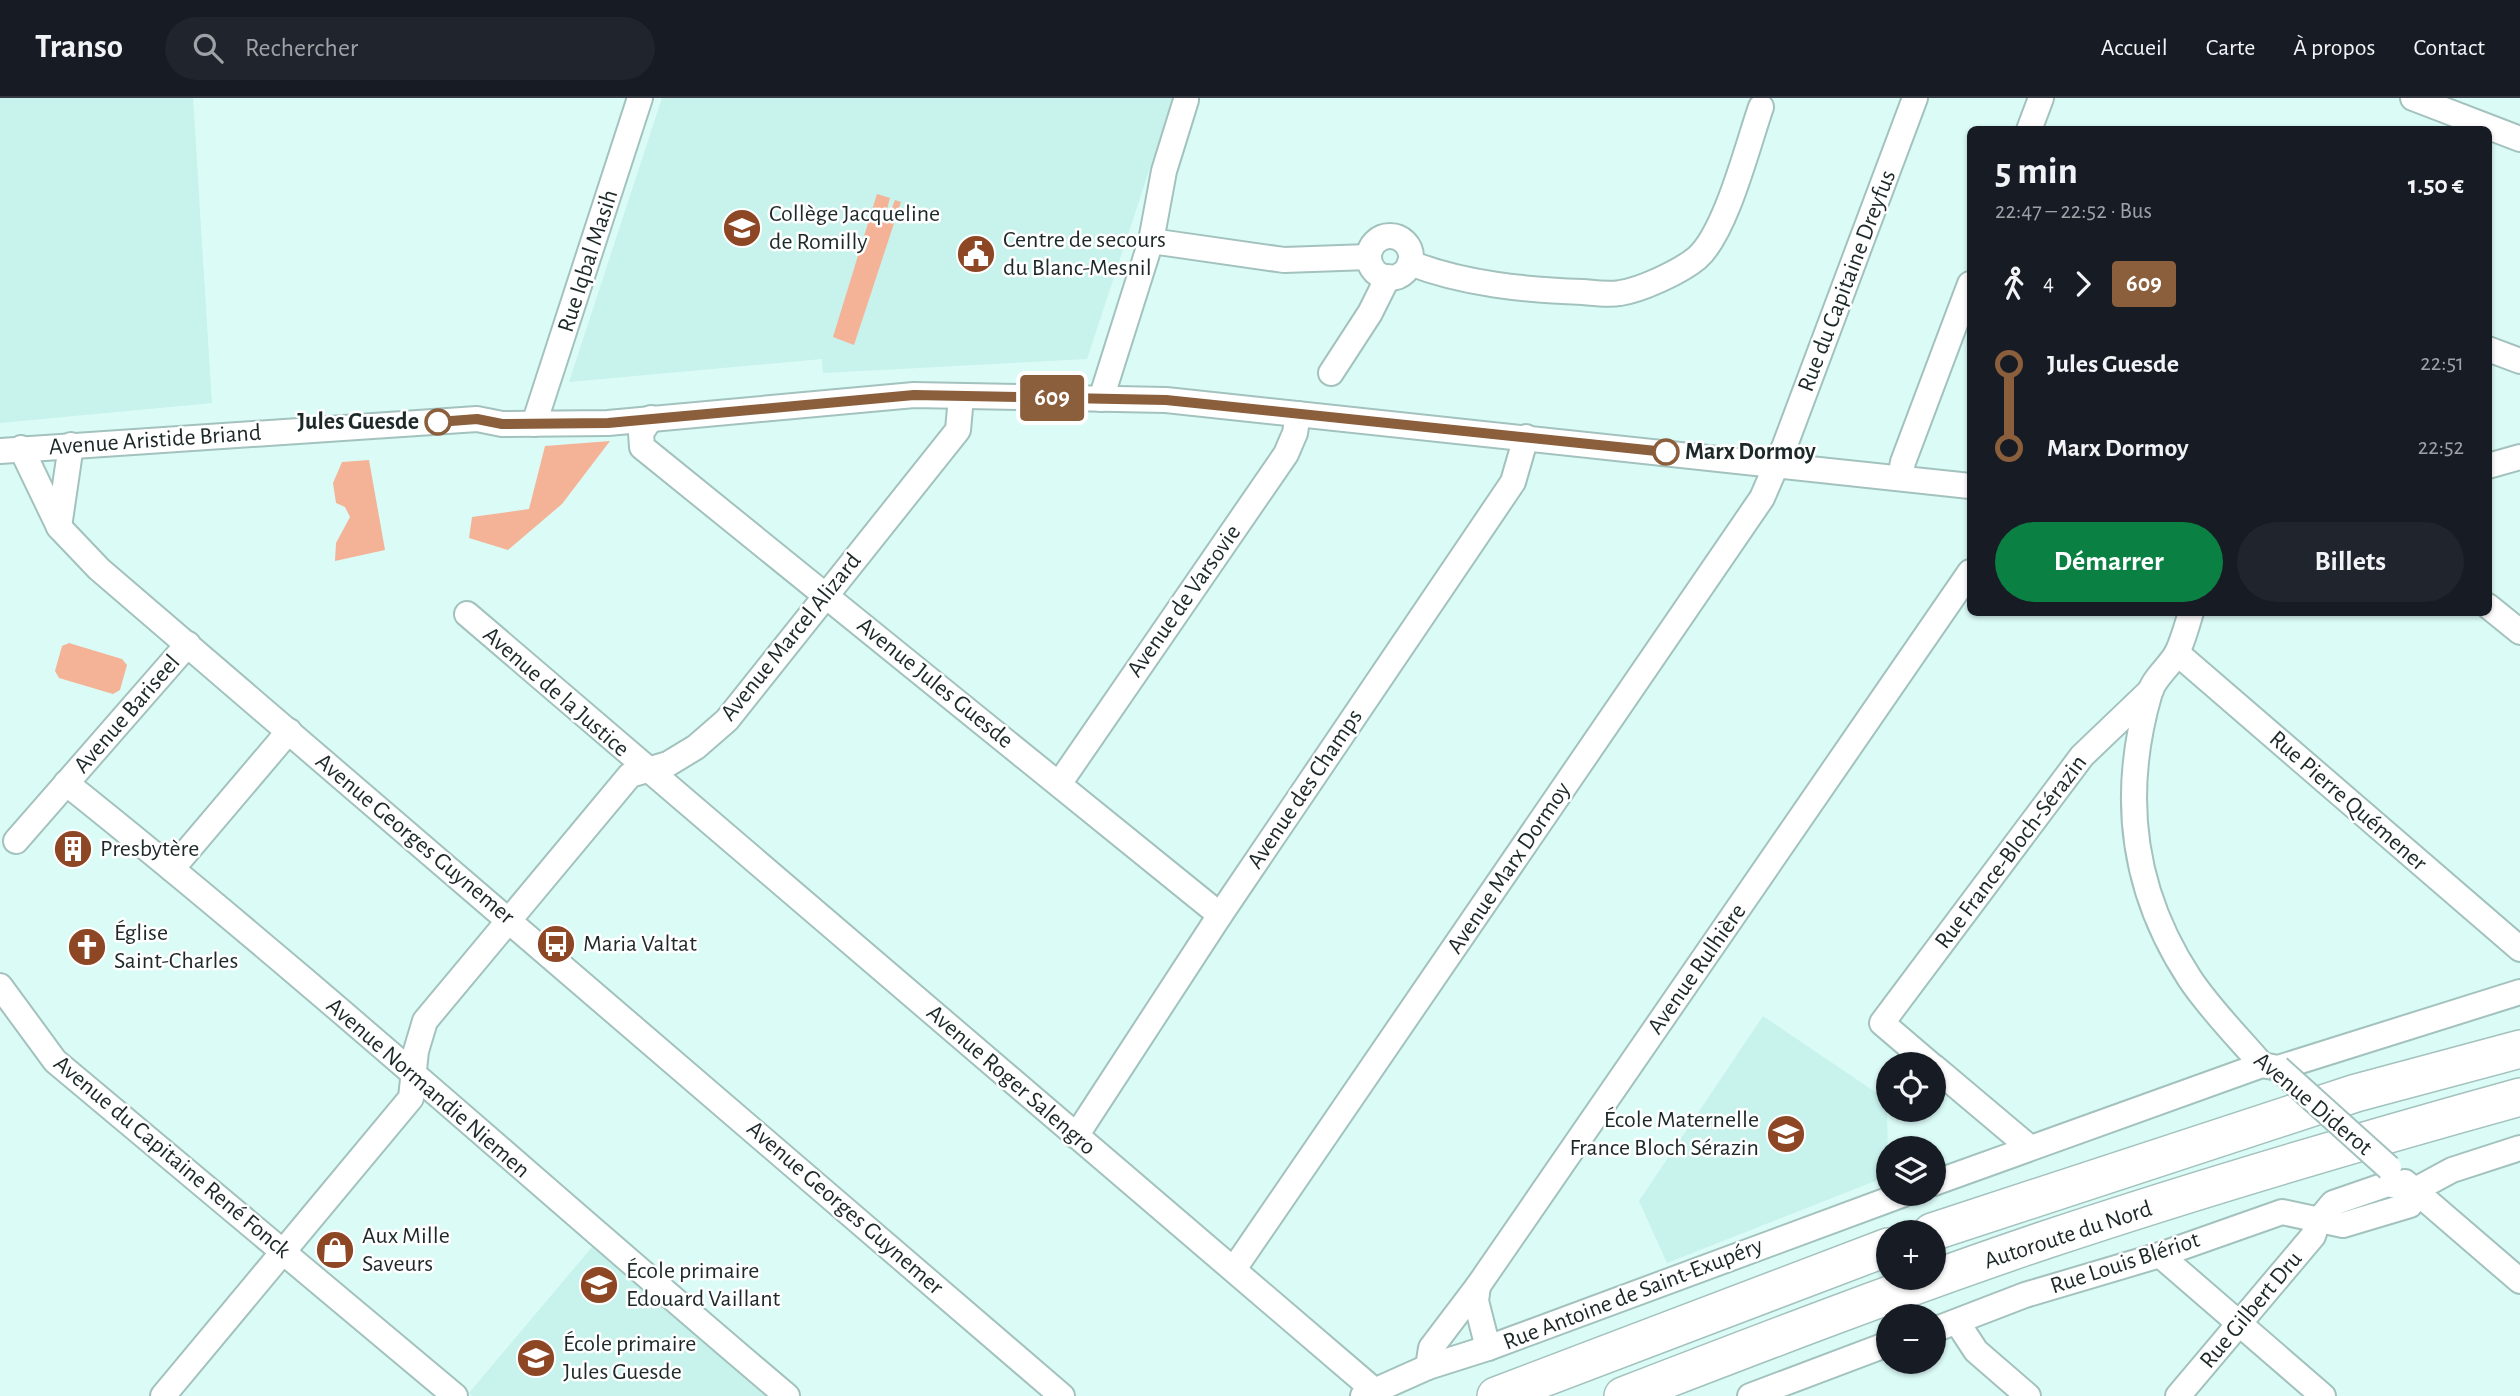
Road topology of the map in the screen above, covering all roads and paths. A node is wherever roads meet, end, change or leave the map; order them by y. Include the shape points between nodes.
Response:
1 (640, 98) edge
2 (1915, 98) edge
3 (2041, 98) edge
4 (2413, 98) edge
5 (1186, 100) dead end
6 (1761, 107) dead end
7 (2030, 126) edge
8 (2486, 126) edge
9 (2492, 128) edge
10 (2520, 139) edge
11 (1151, 241) junction
12 (1369, 257) junction
13 (1410, 262) junction
14 (1388, 277) junction
15 (1967, 292) edge
16 (2492, 350) edge
17 (2520, 361) edge
18 (1331, 373) dead end
19 (961, 397) junction
20 (1101, 399) junction
21 (1298, 414) junction
22 (537, 415) junction
23 (651, 418) junction
24 (1526, 438) junction
25 (71, 445) junction
26 (11, 450) edge
27 (2520, 457) edge
28 (1777, 464) junction
29 (2492, 465) edge
30 (1900, 478) junction
31 (1967, 486) edge
32 (59, 527) junction
33 (1967, 576) edge
34 (825, 594) junction
35 (2492, 609) edge
36 (467, 614) dead end
37 (2190, 616) edge
38 (2520, 632) edge
39 (188, 644) junction
40 (2177, 653) junction
41 (2151, 690) junction
42 (289, 732) junction
43 (647, 769) junction
44 (66, 783) junction
45 (1059, 784) junction
46 (16, 841) dead end
47 (172, 869) junction
48 (1220, 915) junction
49 (508, 918) junction
50 (2520, 949) edge
51 (0, 986) edge
52 (2520, 992) edge
53 (2520, 1049) edge
54 (1917, 1052) edge
55 (2270, 1067) junction
56 (414, 1074) junction
57 (1946, 1077) edge
58 (2520, 1097) edge
59 (1076, 1136) junction
60 (2029, 1147) junction
61 (2520, 1148) edge
62 (1946, 1178) edge
63 (2415, 1190) junction
64 (1876, 1204) edge
65 (2318, 1221) junction
66 (1946, 1227) edge
67 (285, 1252) junction
68 (1876, 1252) edge
69 (2160, 1255) junction
70 (1234, 1269) junction
71 (2520, 1281) edge
72 (1478, 1286) junction
73 (1957, 1322) junction
74 (2240, 1324) junction
75 (1946, 1325) edge
76 (1488, 1348) junction
77 (1876, 1348) edge
78 (1428, 1367) junction
79 (1369, 1393) edge
80 (163, 1396) edge
81 (455, 1396) edge
82 (787, 1396) edge
83 (1062, 1396) edge
84 (1496, 1396) edge
85 (1623, 1396) edge
86 (1750, 1396) edge
87 (2028, 1396) edge
88 (2178, 1396) edge
89 (2323, 1396) edge

1 - 22 street, Rue Iqbal Masih
2 - 28 street, Rue du Capitaine Dreyfus
3 - 7 street
4 - 8 street
5 - 11 street via 1164,171
6 - 13 street via 1712,236 1698,258 1650,284 1619,293 1542,290 1441,275
9 - 10 street
11 - 12 street via 1284,260
11 - 20 street
12 - 13 street via 1377,241 1390,236 1406,244
12 - 14 street via 1377,273
13 - 14 street via 1400,276
14 - 18 street
15 - 30 street
16 - 17 street
19 - 20 street, Avenue Aristide Briand
19 - 23 street, Avenue Aristide Briand via 914,395
19 - 34 street, Avenue Marcel Alizard via 958,430
20 - 21 street, Avenue Aristide Briand via 1166,400
21 - 24 street, Avenue Aristide Briand
21 - 45 street, Avenue de Varsovie via 1286,454
22 - 23 street, Avenue Aristide Briand via 609,407
22 - 25 street, Avenue Aristide Briand via 502,408 477,419
23 - 34 street, Avenue Jules Guesde via 641,433 642,447
24 - 28 street, Avenue Aristide Briand
24 - 48 street, Avenue des Champs via 1513,482
25 - 26 street, Avenue Aristide Briand
25 - 32 street
26 - 32 street, Avenue Georges Guynemer
27 - 29 street
28 - 30 street, Avenue Aristide Briand
28 - 70 street, Avenue Marx Dormoy via 1762,498
30 - 31 street, Avenue Aristide Briand
32 - 39 street, Avenue Georges Guynemer via 99,569
33 - 72 street, Avenue Rulhière
34 - 43 street, Avenue Marcel Alizard via 726,720 696,747 668,764
34 - 45 street, Avenue Jules Guesde
35 - 38 street
36 - 43 street, Avenue de la Justice
37 - 40 street, Avenue Diderot
39 - 42 street, Avenue Georges Guynemer
39 - 44 street, Avenue Bariseel
40 - 41 street, Avenue Diderot
40 - 50 street, Rue Pierre Quémener
41 - 54 street, Rue France-Bloch-Sérazin via 2082,756 1882,1023
41 - 55 street, Avenue Diderot via 2138,758 2133,830 2141,872 2161,928 2190,980
42 - 47 street
42 - 49 street, Avenue Georges Guynemer
43 - 49 street, Avenue Marcel Alizard via 629,775
43 - 59 street, Avenue Roger Salengro
44 - 46 street, Avenue Bariseel
44 - 47 street, Avenue Normandie Niemen
45 - 48 street, Avenue Jules Guesde
47 - 56 street, Avenue Normandie Niemen
48 - 59 street, Avenue des Champs
49 - 56 street, Avenue Marcel Alizard via 425,1021
49 - 83 street, Avenue Georges Guynemer
51 - 67 street, Avenue du Capitaine René Fonck via 55,1061
52 - 55 street
53 - 66 highway, Autoroute du Nord via 2356,1093
55 - 60 street
55 - 63 street, Avenue Diderot, bridge
56 - 67 street, Avenue Marcel Alizard via 411,1098
56 - 82 street, Avenue Normandie Niemen
57 - 60 street
58 - 85 highway, Autoroute du Nord via 2046,1240 1846,1310
59 - 70 street, Avenue Roger Salengro
60 - 62 street
61 - 63 street, Rue Louis Blériot via 2452,1170
63 - 65 street, Rue Louis Blériot via 2410,1205 2381,1216 2343,1225
63 - 71 street, Avenue Diderot
64 - 76 street, Rue Antoine de Saint-Exupéry
65 - 69 street, Rue Louis Blériot via 2282,1212
65 - 74 street, Rue Gilbert Dru via 2314,1237
67 - 80 street, Avenue Marcel Alizard
67 - 81 street, Avenue du Capitaine René Fonck
68 - 84 highway
69 - 73 street, Rue Louis Blériot via 2025,1295
69 - 74 street
70 - 79 street, Avenue Roger Salengro
72 - 76 street via 1476,1301
72 - 78 street, Avenue Rulhière via 1432,1348
73 - 75 street, Rue Louis Blériot
73 - 87 street via 1976,1351
74 - 88 street, Rue Gilbert Dru
74 - 89 street
76 - 78 street, Rue Antoine de Saint-Exupéry
77 - 86 street
78 - 79 street, Rue Antoine de Saint-Exupéry

